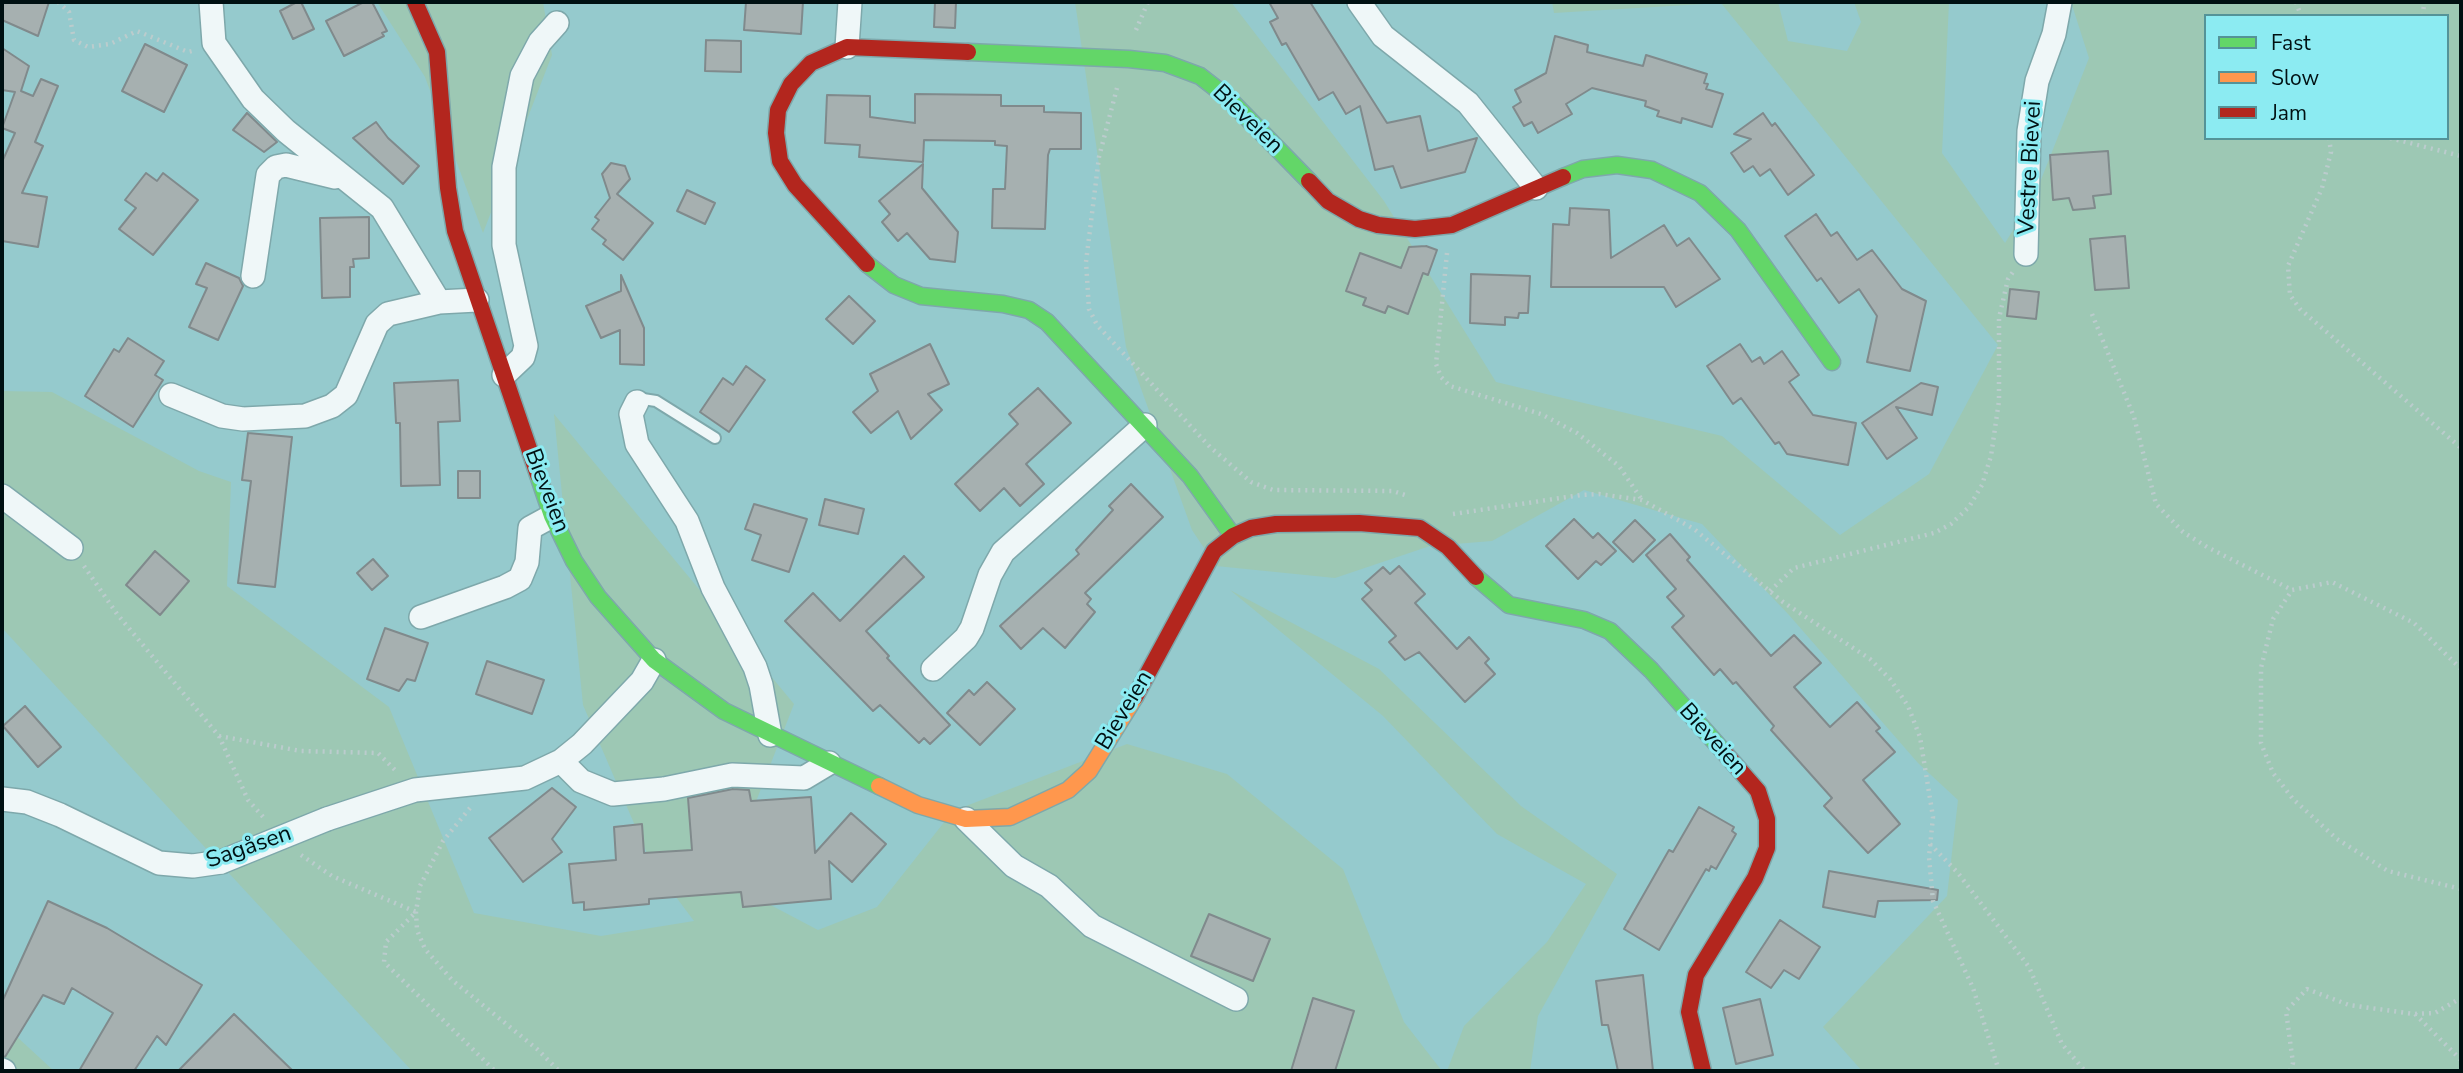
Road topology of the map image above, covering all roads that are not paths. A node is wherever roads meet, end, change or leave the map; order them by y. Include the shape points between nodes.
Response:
1 (211, 2) edge
2 (415, 2) edge
3 (849, 2) edge
4 (1359, 2) edge
5 (2060, 2) edge
6 (556, 23) dead end
7 (847, 47) junction
8 (345, 180) junction
9 (1536, 188) junction
10 (2026, 254) road end
11 (253, 276) dead end
12 (477, 300) junction
13 (439, 302) junction
14 (1832, 362) dead end
15 (504, 375) junction
16 (171, 395) dead end
17 (637, 402) joint
18 (1145, 425) junction
19 (715, 438) dead end
20 (2, 496) edge
21 (552, 516) junction
22 (1233, 536) junction
23 (71, 548) road end
24 (421, 617) dead end
25 (654, 660) junction
26 (933, 669) dead end
27 (770, 735) junction
28 (561, 761) junction
29 (829, 763) junction
30 (2, 799) edge
31 (966, 819) junction
32 (1236, 999) dead end
33 (1703, 1071) edge

1 - 8 street via 214,43 253,99
2 - 12 street, Bieveien via 437,52 448,188 455,231
3 - 7 street
4 - 9 street via 1383,37 1468,103
5 - 10 street, Vestre Bievei via 2037,81 2029,131
6 - 15 street via 522,76 504,167 504,245 526,346 523,357
7 - 9 street, Bieveien via 1165,64 1200,76 1227,97 1328,201 1359,219 1415,229 1452,225
7 - 18 street, Bieveien via 811,63 790,84 778,110 780,161 795,185 870,267 894,285 921,296 1029,310 1047,322
8 - 11 street via 286,164 268,175
8 - 13 street via 382,208
9 - 14 street, Bieveien via 1583,169 1617,165 1652,170 1700,193 1738,230
12 - 13 street
12 - 15 street, Bieveien
13 - 16 street via 388,314 377,324 346,395 305,416 222,416
15 - 21 street, Bieveien
17 - 19 lane via 656,401
17 - 27 street via 631,414 637,444 687,521 713,588 755,667
18 - 22 street, Bieveien via 1190,476
18 - 26 street via 1003,552 972,628
20 - 23 street
21 - 24 street via 530,528 527,562 520,579
21 - 25 street, Bieveien via 598,597
22 - 31 street, Bieveien via 1210,558 1127,712 1089,771 1068,790 1036,808 1010,817
22 - 33 street, Bieveien via 1276,524 1420,528 1448,547 1509,605 1584,620 1610,631 1651,670 1758,791 1767,819 1767,848 1755,878 1696,975 1689,1012
25 - 27 street, Bieveien via 724,711
25 - 28 street via 642,681
27 - 29 street, Bieveien
28 - 29 street via 581,781 613,794 732,775 804,778
28 - 30 street, Sagåsen, bridge via 525,778 415,790 221,862 193,866 159,863 61,815
29 - 31 street, Bieveien via 918,805
31 - 32 street, Bieveien via 1014,866 1049,886 1092,926

